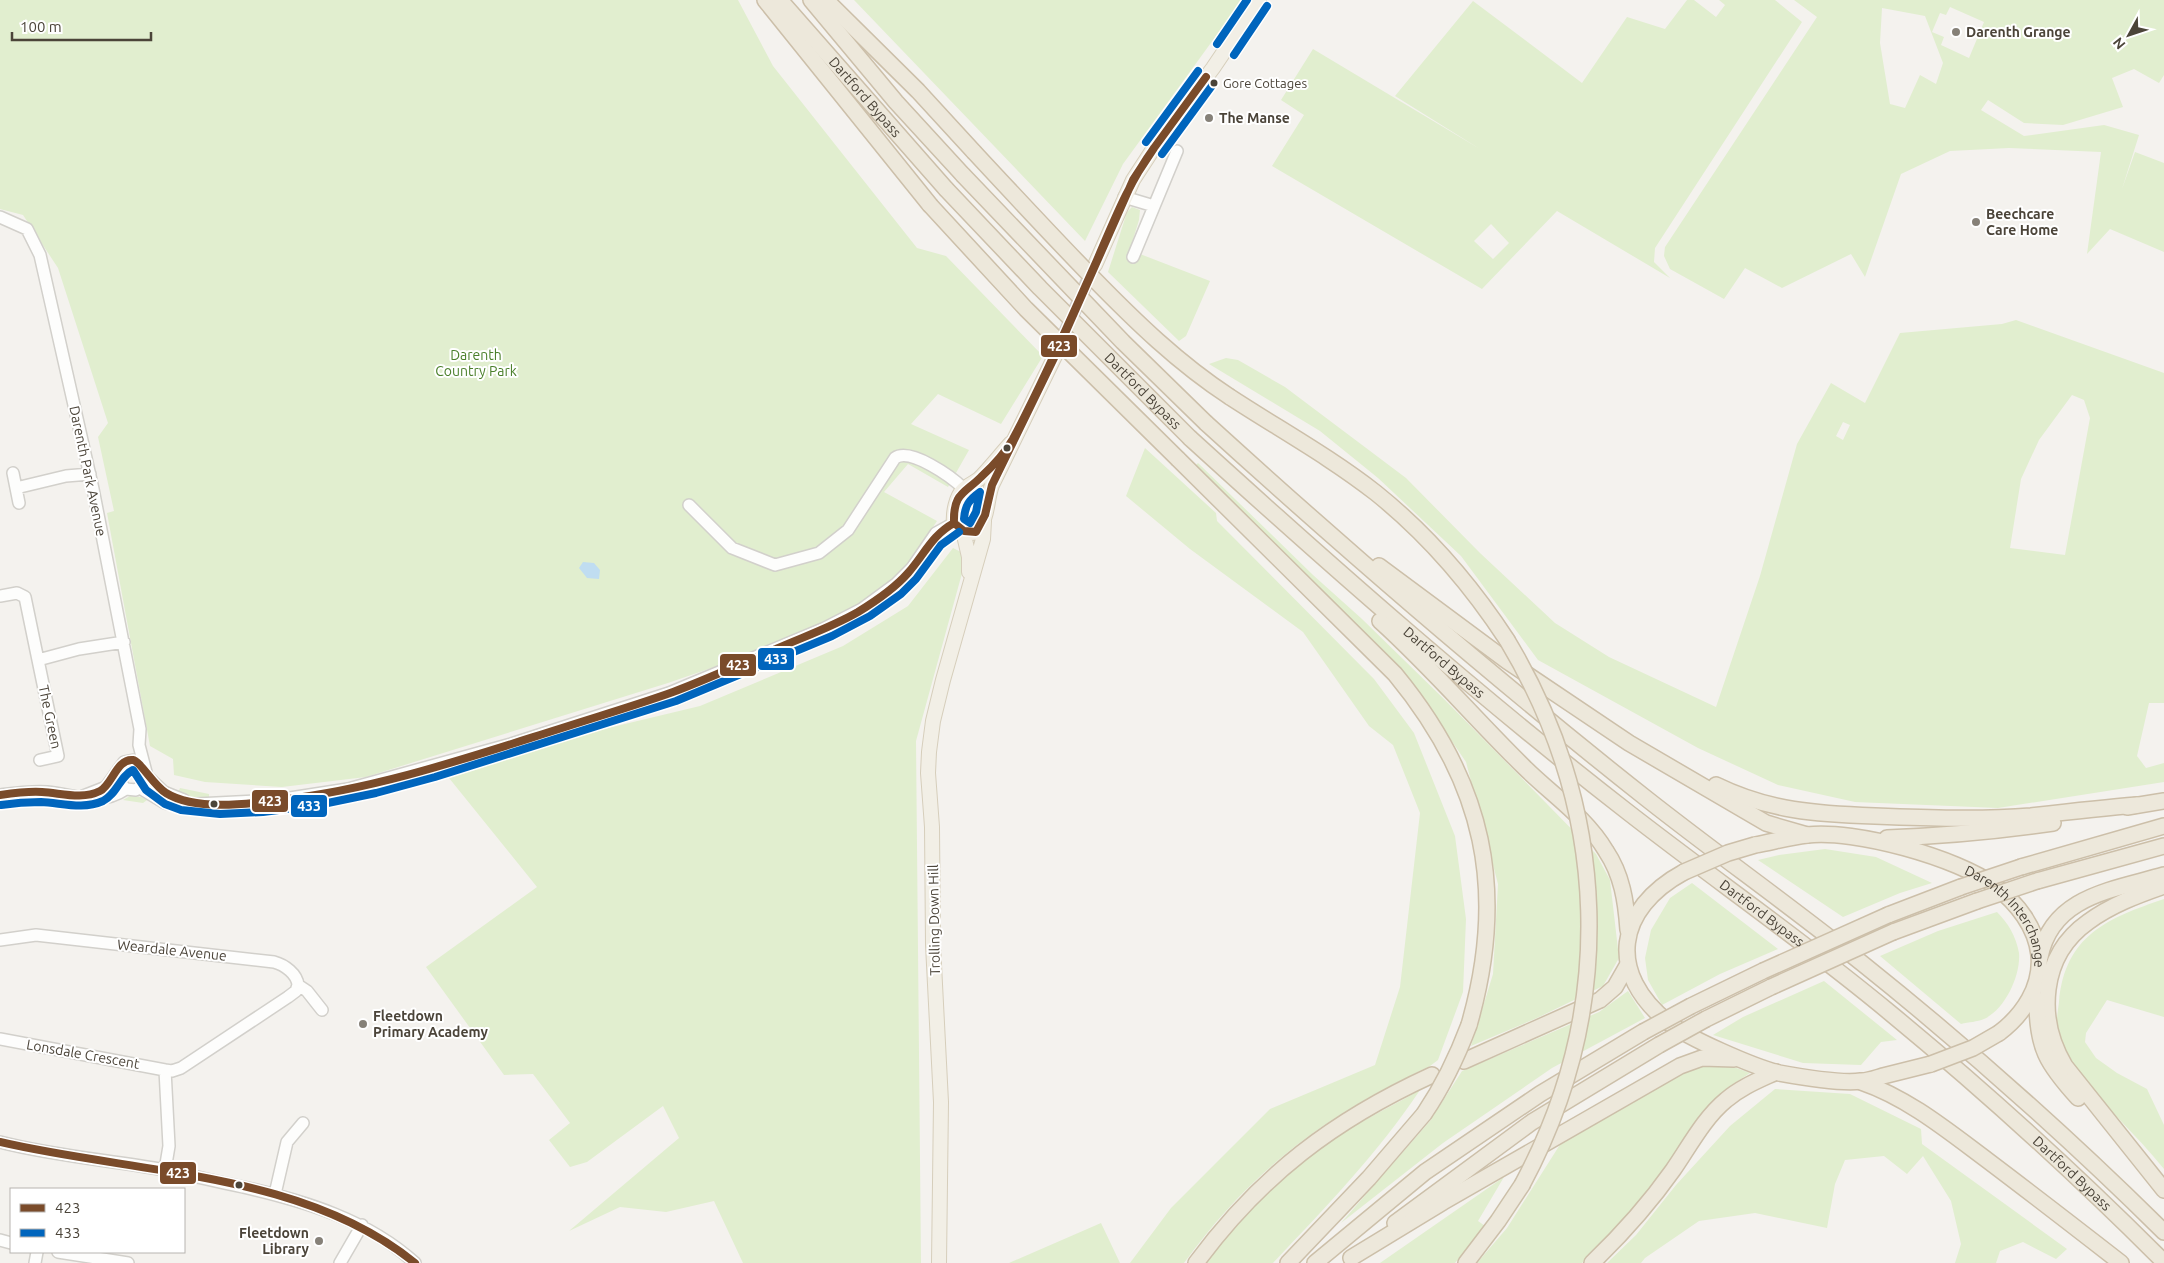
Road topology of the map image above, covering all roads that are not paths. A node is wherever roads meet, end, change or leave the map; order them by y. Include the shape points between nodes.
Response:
1 (765, 0) edge
2 (780, 0) edge
3 (811, 0) edge
4 (826, 0) edge
5 (1260, 0) edge
6 (1177, 151) dead end
7 (1124, 197) junction
8 (1154, 206) junction
9 (0, 217) edge
10 (1134, 257) dead end
11 (1094, 265) tunnel mouth
12 (1055, 356) tunnel mouth
13 (1011, 443) junction
14 (13, 473) dead end
15 (90, 474) junction
16 (968, 487) junction
17 (16, 488) junction
18 (988, 494) junction
19 (19, 503) dead end
20 (689, 505) dead end
21 (1298, 506) junction
22 (1281, 520) junction
23 (984, 521) junction
24 (958, 527) junction
25 (969, 582) junction
26 (0, 596) edge
27 (124, 642) junction
28 (38, 660) junction
29 (1562, 700) junction
30 (139, 745) junction
31 (40, 760) dead end
32 (128, 760) junction
33 (118, 770) junction
34 (145, 770) junction
35 (140, 788) junction
36 (126, 789) junction
37 (0, 795) edge
38 (78, 797) junction
39 (2164, 801) edge
40 (195, 804) junction
41 (2136, 805) junction
42 (2164, 826) edge
43 (1807, 835) junction
44 (1868, 839) junction
45 (2164, 846) edge
46 (2164, 875) edge
47 (2164, 886) edge
48 (1628, 930) junction
49 (0, 940) edge
50 (2039, 961) junction
51 (1627, 966) junction
52 (2037, 980) junction
53 (298, 985) junction
54 (322, 1010) dead end
55 (0, 1039) edge
56 (1740, 1059) junction
57 (1464, 1060) dead end
58 (165, 1070) junction
59 (1776, 1072) junction
60 (1432, 1075) dead end
61 (1861, 1082) junction
62 (303, 1123) dead end
63 (0, 1142) edge
64 (165, 1170) junction
65 (2162, 1188) edge
66 (275, 1194) junction
67 (362, 1225) junction
68 (2164, 1232) edge
69 (64, 1253) edge
70 (1348, 1260) edge
71 (2164, 1262) edge
72 (128, 1263) edge
73 (340, 1263) edge
74 (415, 1263) edge
75 (939, 1263) edge
76 (1196, 1263) edge
77 (1288, 1263) edge
78 (1316, 1263) edge
79 (1466, 1263) edge
80 (1592, 1263) edge
81 (2121, 1263) edge

1 - 77 highway, bridge via 930,205 1026,309 1395,674 1448,749 1460,776 1475,818 1483,854 1488,906 1483,969 1458,1057 1424,1114 1370,1178
2 - 22 highway, Dartford Bypass, bridge via 946,189 1095,344 1190,438
3 - 21 highway, Dartford Bypass, bridge via 896,102 1123,342
4 - 79 highway, bridge via 918,91 1149,334 1230,397 1338,466 1396,510 1452,567 1507,640 1536,693 1566,770 1581,830 1589,921 1585,998 1575,1049 1548,1133 1522,1185
5 - 7 main road via 1156,144
6 - 8 street
7 - 8 street
7 - 11 main road
8 - 10 street
9 - 15 street, Darenth Park Avenue via 26,229 40,255
12 - 13 main road
13 - 16 main road
13 - 18 main road
14 - 17 street
15 - 17 street
15 - 27 street, Darenth Park Avenue
16 - 18 main road via 978,486
16 - 20 street via 935,467 909,455 899,455 848,530 819,553 775,565 732,548
16 - 24 main road via 955,509
17 - 19 street
18 - 23 main road
21 - 29 highway
21 - 68 highway, Dartford Bypass via 1477,663 1650,802 1864,964 1932,1021 2050,1123
22 - 48 highway via 1596,837 1612,860 1622,885
22 - 71 highway, Dartford Bypass via 1456,674 1629,813 1836,969 1903,1024 2039,1142
23 - 24 main road via 976,532 969,533
23 - 25 main road, Trolling Down Hill via 983,539
24 - 25 main road, Trolling Down Hill via 969,557
24 - 40 street via 936,533 912,568 862,609 669,694 511,744 348,789 277,800
25 - 75 main road, Trolling Down Hill via 933,721 928,773 941,1084
26 - 28 street, The Green via 17,593 25,597
27 - 28 street
27 - 30 street, Darenth Park Avenue via 140,729
28 - 31 street, The Green via 58,756
29 - 41 highway via 1720,787 1788,810 1945,819 2030,816
29 - 43 highway via 1731,804 1766,823
30 - 32 street
30 - 34 street, Darenth Park Avenue
32 - 33 street
32 - 34 street via 134,760
33 - 36 street via 118,781
33 - 38 street via 106,787
34 - 35 street via 145,783
34 - 40 street via 170,795
35 - 36 street
35 - 40 street via 165,802
36 - 38 street via 105,799
37 - 38 street via 35,792
39 - 41 highway
41 - 44 highway via 2012,829 1933,837
42 - 78 highway, bridge via 1961,887 1888,915 1691,1006 1540,1094 1425,1172
43 - 44 highway, Darenth Interchange
43 - 48 highway, Darenth Interchange, bridge via 1755,845 1684,872 1653,893
44 - 50 highway, Darenth Interchange via 1951,864 1994,885 2012,900 2030,926
45 - 70 highway, bridge via 2036,882 1893,932 1706,1019 1532,1122
46 - 50 highway via 2072,906 2046,934
47 - 65 highway via 2122,902 2088,921 2074,934 2054,965 2046,1003 2050,1033 2065,1066
48 - 51 highway, Darenth Interchange
49 - 53 street, Weardale Avenue via 36,935 265,960 284,966 297,979
50 - 52 highway, Darenth Interchange
51 - 56 highway, Darenth Interchange via 1648,1002 1668,1023
51 - 57 highway via 1615,987 1600,1000
52 - 61 highway, Darenth Interchange, bridge via 2022,1011 1999,1033 1973,1048 1931,1064
52 - 65 highway via 2040,1043 2053,1070
53 - 54 street, Weardale Avenue
53 - 58 street, Lonsdale Crescent via 294,992 181,1068
55 - 58 street, Lonsdale Crescent
56 - 59 highway, Darenth Interchange
56 - 70 highway via 1702,1058 1680,1066
58 - 64 street via 169,1146
59 - 61 highway, Darenth Interchange
59 - 80 highway via 1725,1100 1634,1218
60 - 76 highway via 1371,1106 1305,1148 1251,1197
61 - 81 highway via 1896,1096 1915,1108
62 - 66 street via 287,1142
63 - 64 street
64 - 66 street
66 - 67 street
67 - 73 street
67 - 74 street
69 - 72 street

